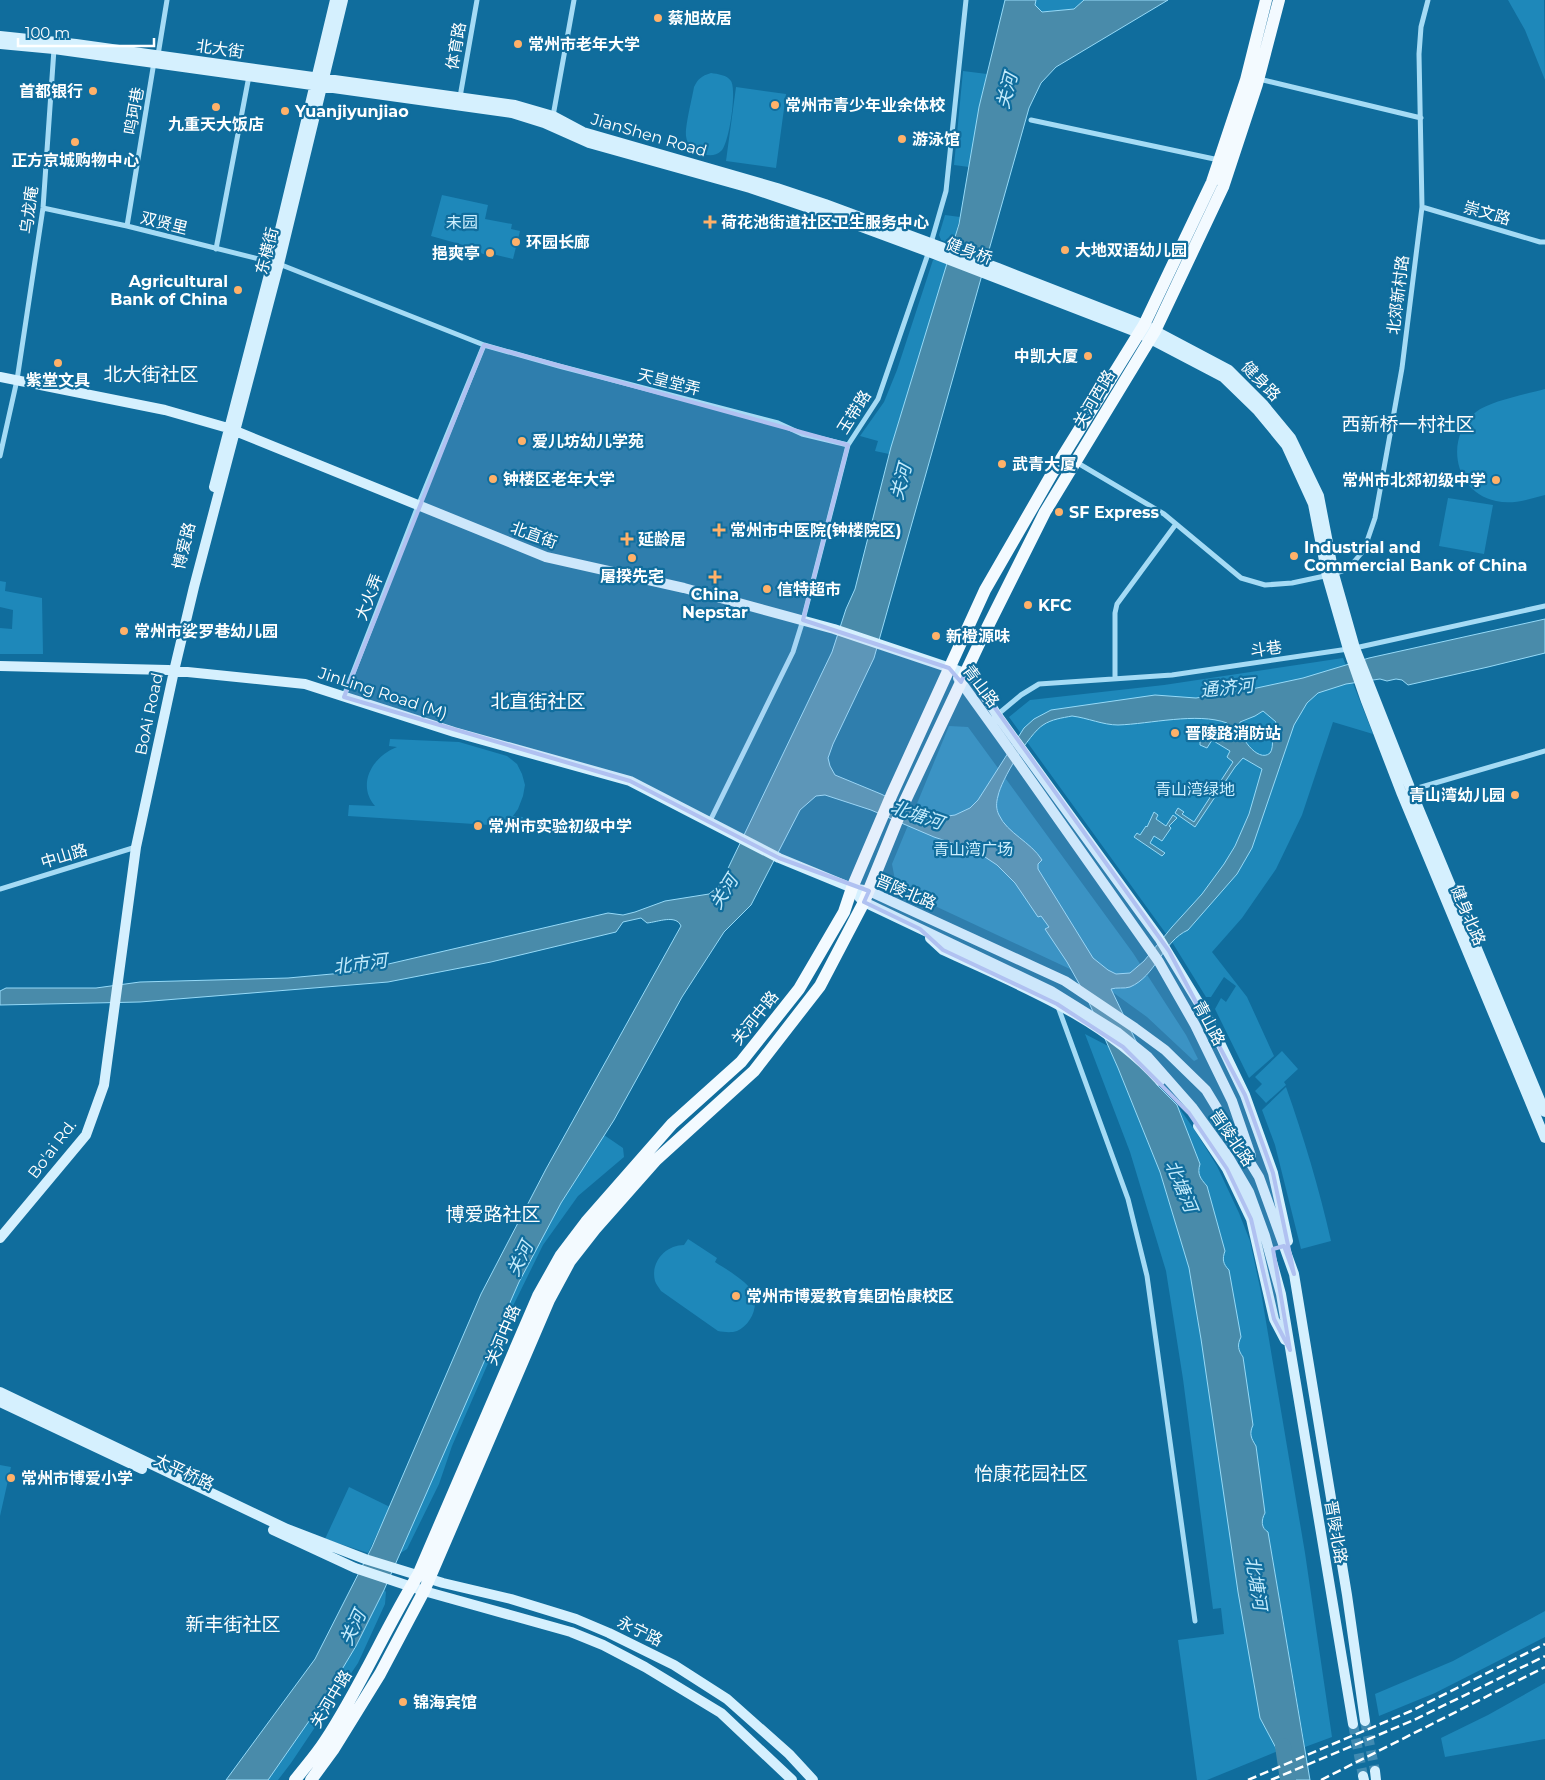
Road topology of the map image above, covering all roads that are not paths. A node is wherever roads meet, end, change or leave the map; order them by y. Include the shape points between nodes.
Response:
1 (167, 0) edge
2 (335, 0) edge
3 (343, 0) edge
4 (478, 0) edge
5 (574, 0) edge
6 (966, 0) edge
7 (1266, 0) edge
8 (1279, 0) edge
9 (1428, 0) edge
10 (0, 36) edge
11 (0, 44) edge
12 (54, 45) junction
13 (156, 59) junction
14 (250, 72) junction
15 (1258, 79) junction
16 (320, 82) junction
17 (460, 97) junction
18 (553, 116) junction
19 (1421, 118) junction
20 (1031, 120) dead end
21 (1219, 160) junction
22 (1422, 207) junction
23 (43, 208) junction
24 (127, 226) junction
25 (1545, 242) edge
26 (216, 249) junction
27 (932, 249) junction
28 (276, 263) junction
29 (997, 272) joint
30 (1147, 332) junction
31 (484, 345) junction
32 (0, 377) edge
33 (17, 380) junction
34 (232, 429) junction
35 (848, 445) junction
36 (0, 456) edge
37 (1075, 461) junction
38 (418, 506) junction
39 (1176, 524) junction
40 (1331, 575) junction
41 (1545, 606) edge
42 (803, 620) junction
43 (1352, 649) junction
44 (0, 666) edge
45 (949, 668) junction
46 (171, 671) junction
47 (963, 677) junction
48 (1115, 679) junction
49 (344, 697) junction
50 (1371, 701) junction
51 (997, 714) junction
52 (1008, 738) junction
53 (1545, 752) edge
54 (1411, 790) junction
55 (881, 819) joint
56 (710, 821) junction
57 (895, 825) joint
58 (136, 847) junction
59 (852, 888) junction
60 (0, 890) edge
61 (866, 897) junction
62 (920, 929) junction
63 (1057, 1004) junction
64 (114, 1008) joint
65 (1090, 1020) junction
66 (1545, 1112) edge
67 (1545, 1138) edge
68 (1259, 1177) junction
69 (0, 1238) edge
70 (1294, 1274) junction
71 (1281, 1294) junction
72 (1290, 1350) junction
73 (0, 1392) edge
74 (0, 1402) edge
75 (419, 1579) junction
76 (424, 1590) junction
77 (1195, 1621) dead end
78 (1364, 1720) tunnel mouth
79 (1353, 1724) tunnel mouth
80 (314, 1776) edge
81 (295, 1780) edge
82 (792, 1780) edge
83 (813, 1780) edge

1 - 13 street, 鸣珂巷
2 - 16 main road
3 - 16 main road
4 - 17 street, 体育路
5 - 18 street
6 - 27 street, 玉带路 via 946,191
7 - 21 main road, 关河西路 via 1246,80
8 - 15 main road, 关河西路
9 - 19 street, 北郊新村路 via 1419,54
10 - 12 main road, 北大街
11 - 12 main road, 北大街
12 - 13 main road, 北大街
12 - 23 street, 乌龙庵
13 - 14 main road, 北大街
13 - 24 street, 鸣珂巷
14 - 16 main road, 北大街
14 - 26 street
15 - 19 street
15 - 30 main road, 关河西路 via 1223,187
16 - 17 main road, JianShen Road
16 - 27 main road, JianShen Road via 512,113 544,123 589,144 750,188
16 - 28 main road, 东横街
17 - 18 main road, JianShen Road via 515,105
18 - 27 main road, JianShen Road via 583,132 778,188
19 - 22 street, 北郊新村路
20 - 21 street
21 - 30 main road, 关河西路
22 - 25 street, 崇文路
22 - 40 street, 北郊新村路 via 1402,368 1375,518 1364,550 1348,569
23 - 24 street, 双贤里
23 - 33 street, 乌龙庵
24 - 26 street, 双贤里
26 - 28 street, 双贤里
27 - 29 main road, 健身桥
27 - 35 street, 玉带路 via 878,399
28 - 31 street, 天皇堂弄
28 - 34 main road, 东横街
29 - 30 main road, 健身路
30 - 37 main road, 关河西路
30 - 40 main road, 健身路 via 1229,370 1291,438 1319,496
30 - 45 main road, 关河西路 via 1052,472 985,590
31 - 35 street, 天皇堂弄 via 778,423 802,434
31 - 38 street
32 - 33 main road, 北直街
33 - 34 main road, 北直街 via 165,410
33 - 36 street, 乌龙庵
34 - 38 main road, 北直街
34 - 46 main road, 博爱路
35 - 42 street, 玉带路
37 - 39 street, 北郊新村路
37 - 47 main road, 关河西路 via 1045,512
38 - 42 main road, 北直街 via 546,557 684,588
38 - 49 street, 大火弄
39 - 40 street, 北郊新村路 via 1242,578 1264,585 1292,584
39 - 48 street via 1118,604 1115,614
40 - 43 main road, 健身路
41 - 43 street, 斗巷
42 - 45 main road, 北直街
42 - 56 street, 玉带路 via 793,652
43 - 48 street, 斗巷 via 1172,675
43 - 50 main road, 健身路
44 - 46 main road, JinLing Road (M)
45 - 47 main road, 青山路
45 - 55 main road, 关河西路
46 - 49 main road, JinLing Road (M) via 305,684
46 - 58 main road, BoAi Road
47 - 51 main road, 青山路 via 975,680
47 - 52 main road, 青山路
47 - 57 main road, 关河西路
48 - 51 street, 斗巷 via 1039,684
49 - 56 main road, JinLing Road (M) via 630,782
50 - 54 main road, 健身北路
50 - 67 main road, 健身北路 via 1401,792
51 - 52 main road, 青山路
52 - 68 main road, 青山路 via 1018,762 1150,949 1195,1025 1232,1100
52 - 70 main road, 青山路 via 1025,753 1159,938 1208,1018 1245,1095 1273,1173
53 - 54 street
54 - 66 main road, 健身北路
55 - 59 main road, 关河中路
56 - 59 main road, JinLing Road (M) via 779,858
57 - 61 main road, 关河中路
58 - 60 street, 中山路
58 - 64 main road, BoAi Road
59 - 61 main road, 晋陵北路
59 - 75 main road, 关河中路 via 844,912 794,996 741,1062 672,1124 561,1255 538,1296
61 - 62 main road, 晋陵北路
61 - 68 main road, 晋陵北路 via 1065,982 1135,1028 1165,1050 1206,1090
61 - 75 main road, 关河中路 via 820,986 754,1071 656,1160 570,1261
62 - 63 main road via 943,950
62 - 65 main road, 晋陵北路 via 1051,991
63 - 65 main road
63 - 77 street via 1128,1199 1147,1276
64 - 69 main road, Bo'ai Rd. via 104,1085 86,1135
65 - 71 main road, 晋陵北路 via 1117,1032 1148,1057 1192,1107 1229,1158 1249,1192
65 - 72 main road via 1154,1074 1189,1113 1227,1169 1251,1219 1274,1319
68 - 70 main road, 晋陵北路
68 - 71 main road, 青山路
70 - 78 main road, 晋陵北路
71 - 72 main road, 晋陵北路
72 - 79 main road, 晋陵北路
73 - 75 main road via 287,1529
74 - 75 main road, 太平桥路 via 355,1568 398,1581
75 - 76 main road, 关河中路
75 - 81 main road, 关河中路 via 330,1734
75 - 83 main road, 永宁路 via 511,1599 576,1619 674,1665 727,1699
76 - 80 main road, 关河中路 via 380,1674
76 - 82 main road, 永宁路 via 571,1632 646,1667 721,1713

